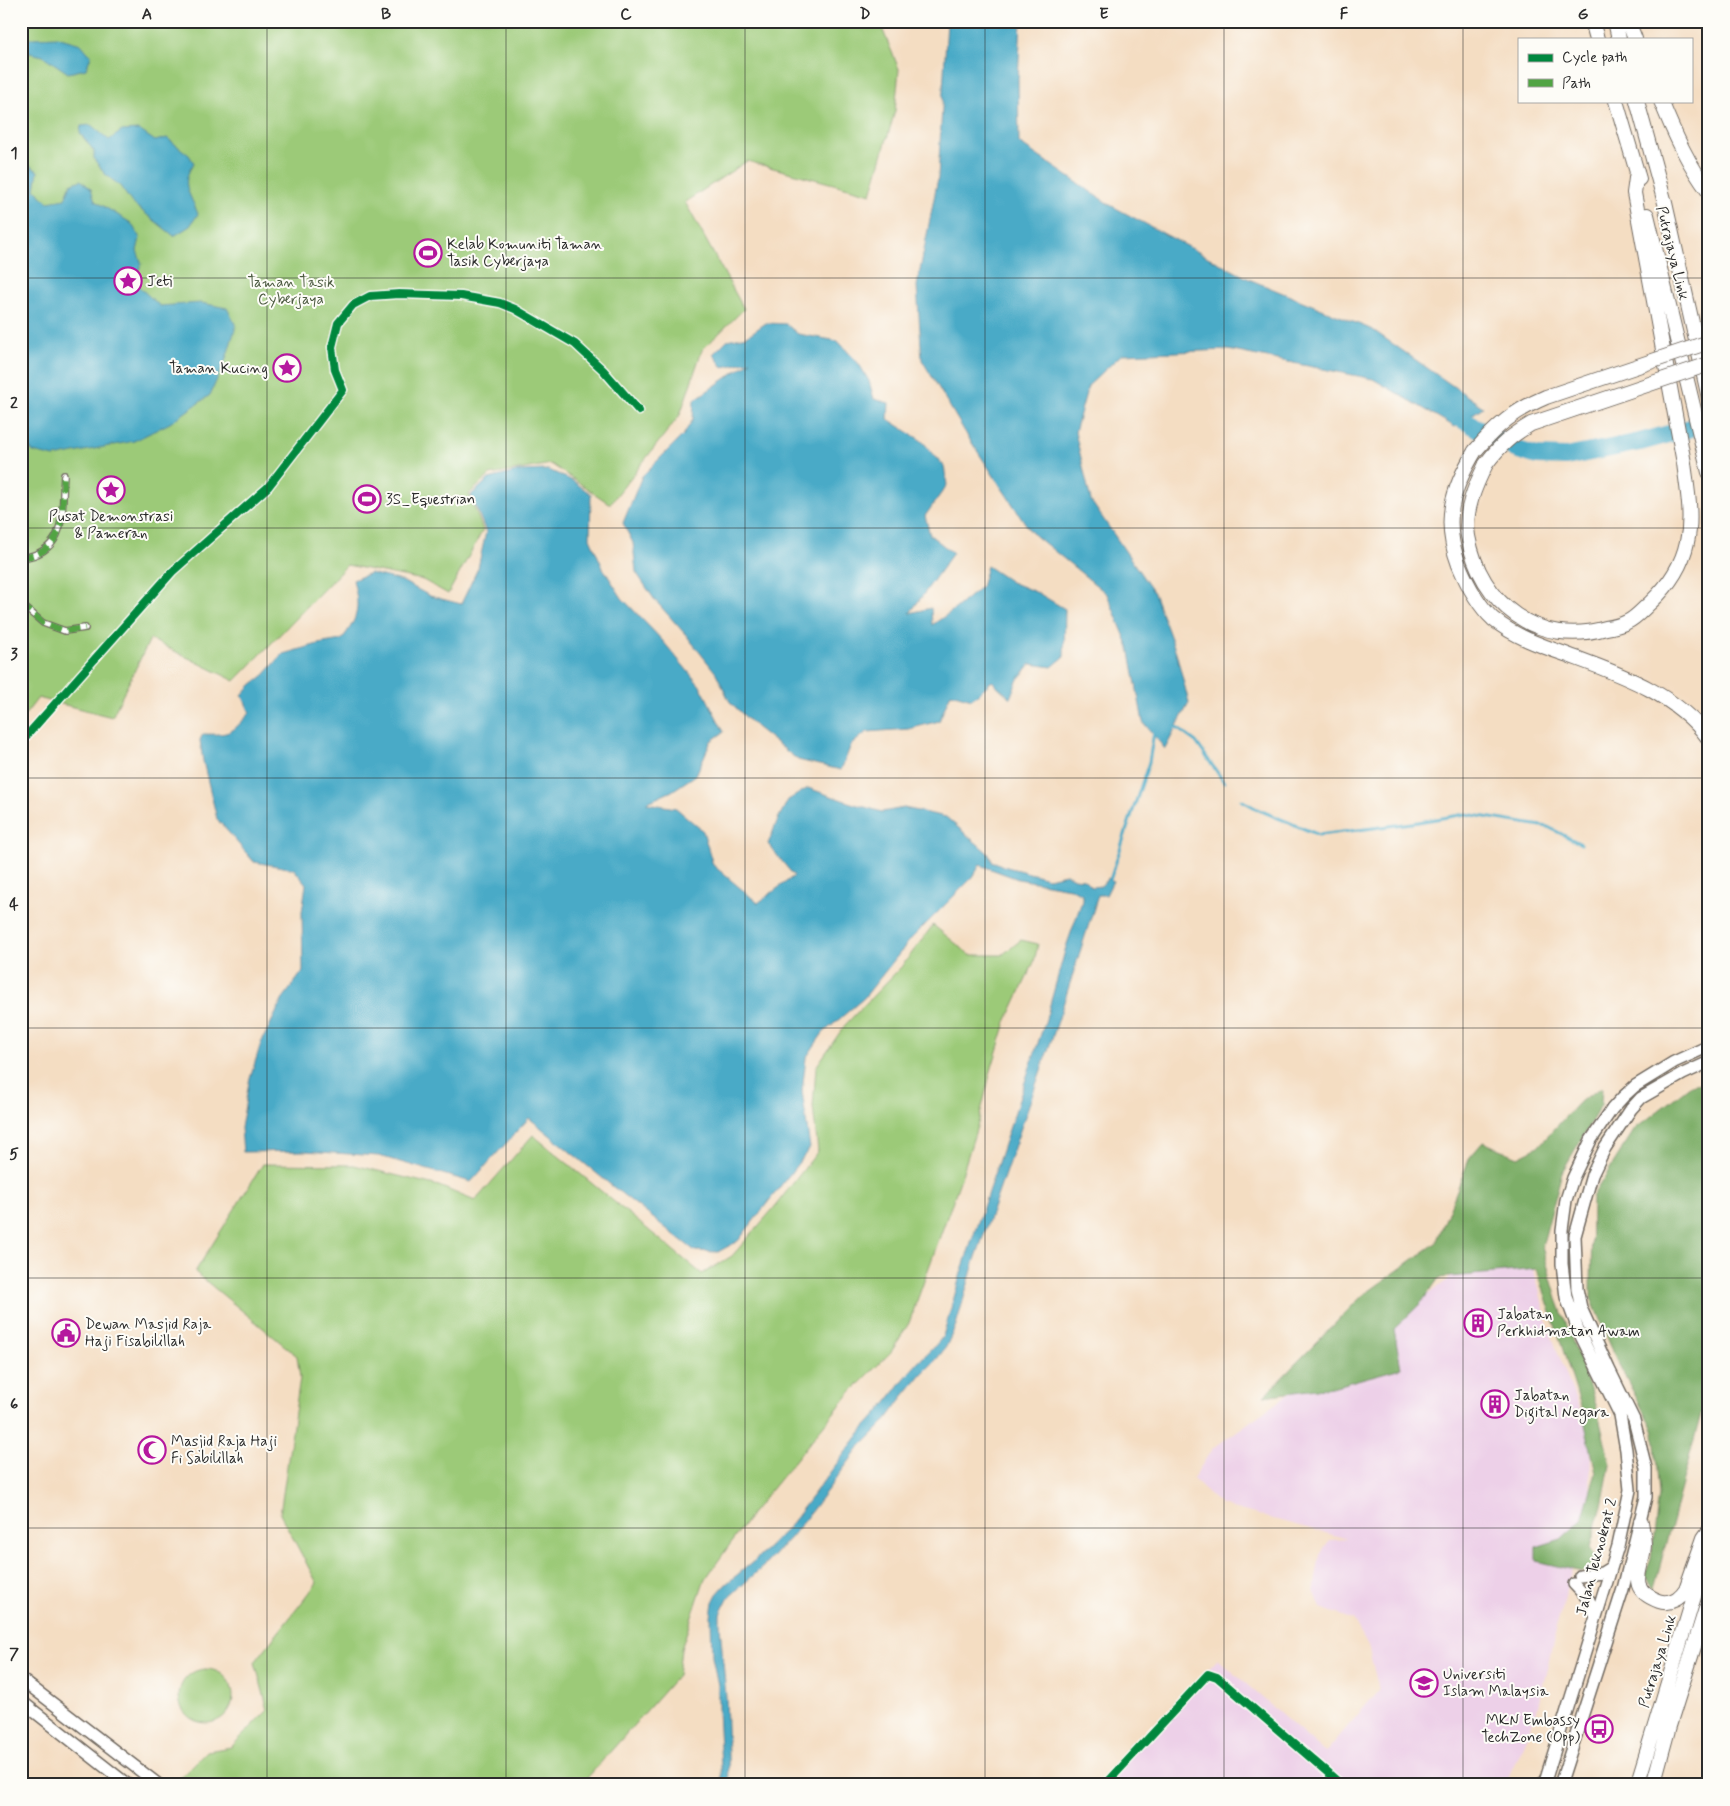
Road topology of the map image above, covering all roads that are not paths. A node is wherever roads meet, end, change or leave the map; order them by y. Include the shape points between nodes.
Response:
1 (1592, 21) edge
2 (1615, 21) edge
3 (1628, 21) edge
4 (1597, 38) edge
5 (1620, 38) edge
6 (1635, 38) edge
7 (1616, 102) edge
8 (1637, 102) edge
9 (1661, 102) edge
10 (1637, 171) junction
11 (1709, 192) edge
12 (1709, 342) edge
13 (1709, 364) edge
14 (1709, 398) edge
15 (638, 411) dead end
16 (1709, 472) edge
17 (64, 475) dead end
18 (21, 558) edge
19 (21, 604) edge
20 (85, 628) dead end
21 (1709, 739) edge
22 (21, 742) edge
23 (1709, 1046) edge
24 (1709, 1062) edge
25 (1641, 1522) junction
26 (1709, 1531) edge
27 (1709, 1547) edge
28 (1610, 1568) junction
29 (1709, 1599) edge
30 (1596, 1617) junction
31 (21, 1679) edge
32 (21, 1701) edge
33 (128, 1785) edge
34 (159, 1785) edge
35 (1105, 1785) edge
36 (1342, 1785) edge
37 (1542, 1785) edge
38 (1560, 1785) edge
39 (1638, 1785) edge
40 (1653, 1785) edge

1 - 4 highway
2 - 5 highway
3 - 6 highway
7 - 10 highway, Putrajaya Link
8 - 14 highway, Putrajaya Link, bridge via 1665,203
9 - 11 highway via 1674,135
10 - 13 highway, bridge via 1634,193 1684,463 1689,506 1687,542 1676,572 1663,591 1628,621 1587,634 1563,634 1540,629 1502,604 1480,572 1468,535 1471,501 1477,482 1497,448 1511,435 1531,424
10 - 16 highway, Putrajaya Link, bridge
12 - 21 highway, bridge via 1527,404 1492,430 1475,450 1452,497 1450,517 1451,538 1467,583 1493,618 1533,643 1643,685 1690,717
15 - 22 street via 603,370 575,344 500,303 461,296 399,294 370,296 353,305 338,323 332,347 335,370 343,390 268,488 172,572
17 - 18 street via 60,530 56,539 45,549
19 - 20 street via 43,624 65,631
23 - 28 main road, Jalan Teknokrat 2 via 1674,1062 1635,1086 1612,1109 1591,1140 1566,1200 1562,1264 1566,1297 1579,1332 1620,1415 1626,1450 1630,1490
24 - 25 main road via 1641,1098 1631,1108 1592,1174 1575,1236 1577,1290 1582,1308 1634,1420 1641,1446 1646,1468 1646,1497
25 - 26 highway via 1644,1546 1638,1584 1652,1598 1664,1602 1681,1596 1686,1589
25 - 38 main road via 1623,1589
27 - 39 highway, Putrajaya Link
28 - 30 main road, Jalan Teknokrat 2
28 - 30 main road via 1577,1580
29 - 40 highway, Putrajaya Link
30 - 37 main road, Jalan Teknokrat 2
31 - 34 main road
32 - 33 main road
35 - 36 street via 1208,1674 1217,1677

